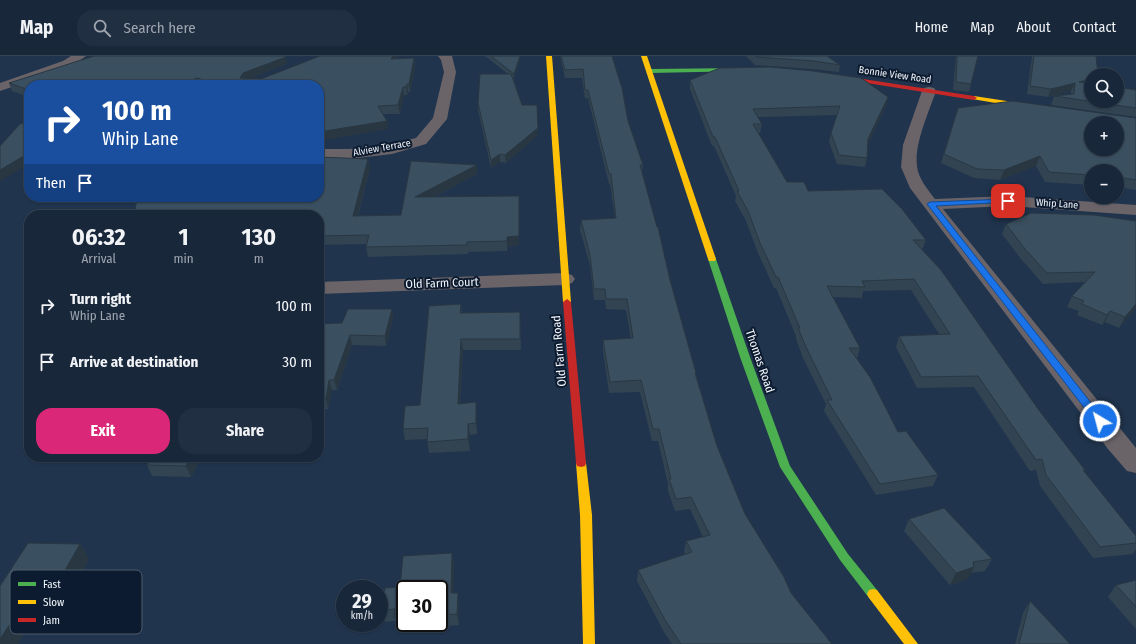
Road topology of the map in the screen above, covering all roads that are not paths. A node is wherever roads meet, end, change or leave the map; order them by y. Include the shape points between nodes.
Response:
1 (80, 56) edge
2 (444, 56) edge
3 (549, 56) edge
4 (644, 56) edge
5 (753, 70) edge
6 (650, 71) junction
7 (827, 76) edge
8 (0, 87) edge
9 (928, 91) junction
10 (1044, 109) edge
11 (324, 154) edge
12 (930, 204) junction
13 (1136, 210) edge
14 (565, 279) junction
15 (324, 288) edge
16 (1136, 464) edge
17 (589, 644) edge
18 (912, 644) edge

1 - 8 street via 67,64
2 - 11 street, Alview Terrace via 447,58 450,72 440,119 421,140 384,150
3 - 14 street, Old Farm Road
4 - 6 street, Thomas Road
5 - 6 street
6 - 18 street, Thomas Road via 785,467 844,557
7 - 9 street, Bonnie View Road
9 - 10 street, Bonnie View Road
9 - 12 street via 911,145 909,167 918,188
12 - 13 street, Whip Lane via 1008,201
12 - 16 street
14 - 15 street, Old Farm Court
14 - 17 street, Old Farm Road via 586,515

